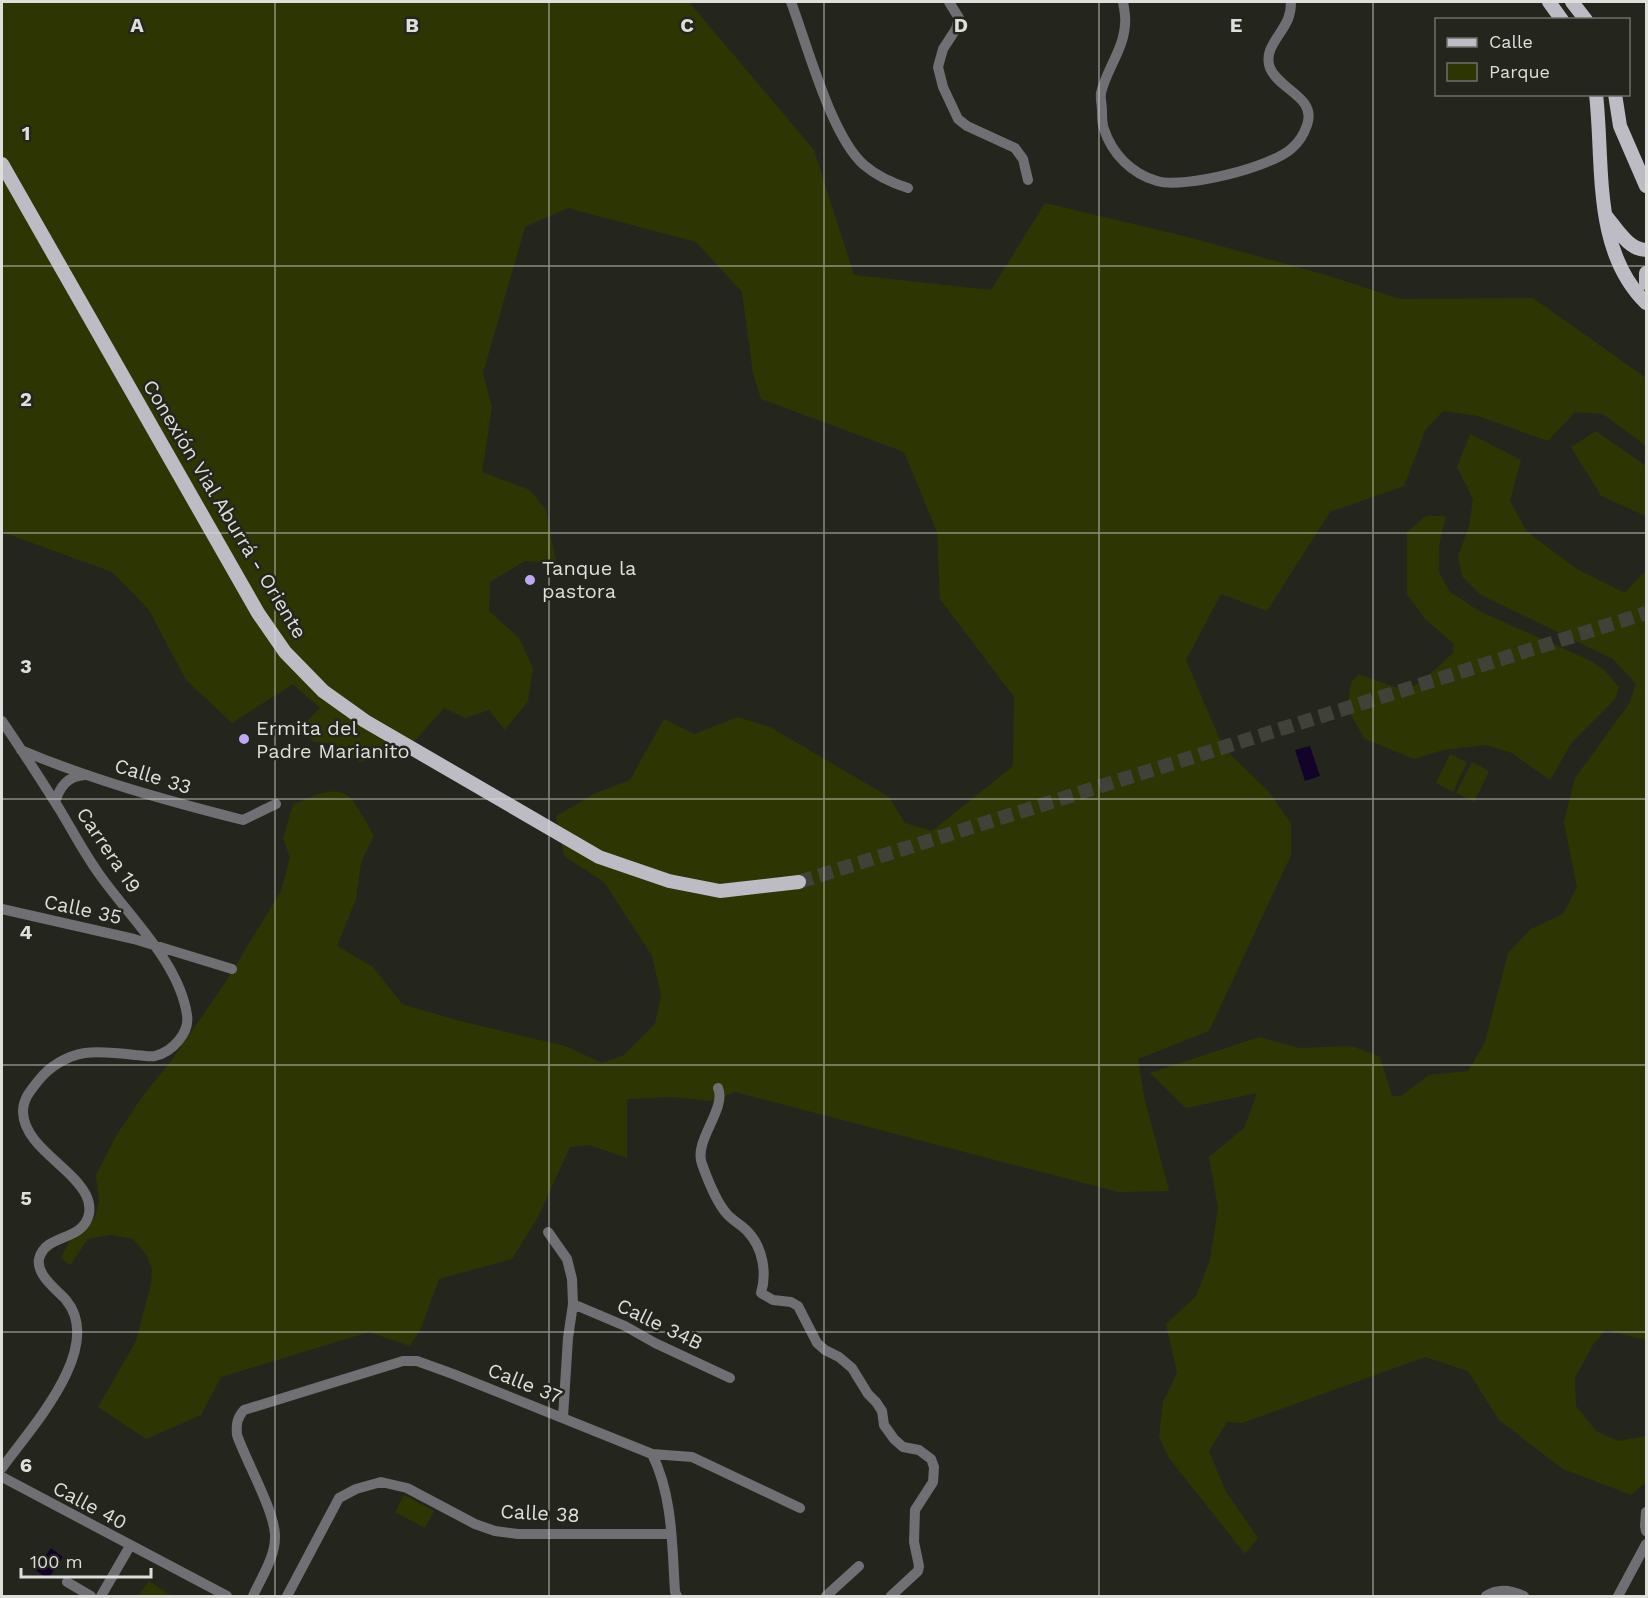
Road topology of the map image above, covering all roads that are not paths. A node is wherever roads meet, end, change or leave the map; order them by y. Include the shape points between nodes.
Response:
1 (791, 2) edge
2 (949, 2) edge
3 (1292, 2) edge
4 (1549, 2) edge
5 (1572, 2) edge
6 (1123, 4) edge
7 (1561, 18) edge
8 (1584, 18) edge
9 (1596, 96) edge
10 (1615, 96) edge
11 (2, 164) edge
12 (1028, 180) dead end
13 (1647, 186) edge
14 (908, 188) dead end
15 (1606, 216) junction
16 (1647, 250) edge
17 (1647, 273) edge
18 (1647, 282) edge
19 (1647, 303) edge
20 (2, 721) edge
21 (21, 750) junction
22 (88, 775) junction
23 (55, 802) junction
24 (276, 804) dead end
25 (799, 882) tunnel mouth
26 (2, 909) edge
27 (156, 947) junction
28 (231, 969) dead end
29 (718, 1088) dead end
30 (548, 1232) dead end
31 (573, 1304) junction
32 (730, 1378) dead end
33 (563, 1417) junction
34 (652, 1454) junction
35 (2, 1468) edge
36 (2, 1477) edge
37 (800, 1508) dead end
38 (1647, 1512) edge
39 (1647, 1531) edge
40 (671, 1534) junction
41 (1647, 1545) edge
42 (130, 1546) junction
43 (859, 1566) dead end
44 (67, 1582) dead end
45 (91, 1596) edge
46 (101, 1596) edge
47 (226, 1596) edge
48 (253, 1596) edge
49 (287, 1596) edge
50 (677, 1596) edge
51 (826, 1596) edge
52 (891, 1596) edge
53 (1485, 1596) edge
54 (1524, 1596) edge
55 (1618, 1596) edge

1 - 14 street via 838,129 851,150 877,174
2 - 12 street via 959,18 938,67 943,87 958,119 1014,148 1023,159
3 - 6 street via 1267,60 1278,80 1308,108 1310,115 1304,132 1291,150 1265,164 1175,183 1147,178 1129,166 1113,150 1103,127 1101,93 1126,23
4 - 7 main road
5 - 8 main road
9 - 15 main road
10 - 13 main road via 1625,141
11 - 25 main road, Conexión Vial Aburrá - Oriente via 258,613 285,652 323,691 365,720 598,857 669,881 720,891
15 - 16 main road via 1629,244
15 - 19 main road via 1612,248 1629,282
17 - 18 main road
20 - 21 street, Carrera 19
21 - 22 street, Calle 33
21 - 23 street, Carrera 19
22 - 23 street, Carrera 19 via 74,776 66,782
22 - 24 street, Calle 33 via 243,820
23 - 27 street, Carrera 19 via 97,871
26 - 27 street, Calle 35
27 - 28 street, Calle 35
27 - 35 street, Carrera 19 via 170,969 188,1017 182,1037 156,1056 104,1052 82,1053 62,1060 42,1076 24,1102 23,1114 30,1135 86,1194 89,1213 82,1229 52,1242 40,1256 43,1276 69,1304 77,1323 77,1340 64,1381
29 - 52 street via 719,1101 700,1160 726,1213 749,1232 756,1246 764,1264 761,1293 798,1306 818,1343 852,1368 882,1411 884,1425 894,1439 903,1447 919,1450 931,1459 934,1467 933,1482 915,1510 918,1571
30 - 31 street via 567,1259
31 - 32 street, Calle 34B
31 - 33 street
33 - 34 street, Calle 37
33 - 48 street, Calle 37 via 417,1361 403,1361 244,1410 236,1423 237,1434 275,1535 272,1555
34 - 37 street, Calle 37 via 692,1457
34 - 40 street via 666,1488
36 - 42 street, Calle 40
38 - 39 street
40 - 49 street, Calle 38 via 495,1531 407,1488 381,1482 339,1498
40 - 50 street
41 - 55 street
42 - 46 street
42 - 47 street, Calle 40
43 - 51 street
44 - 45 street
53 - 54 street via 1507,1591

